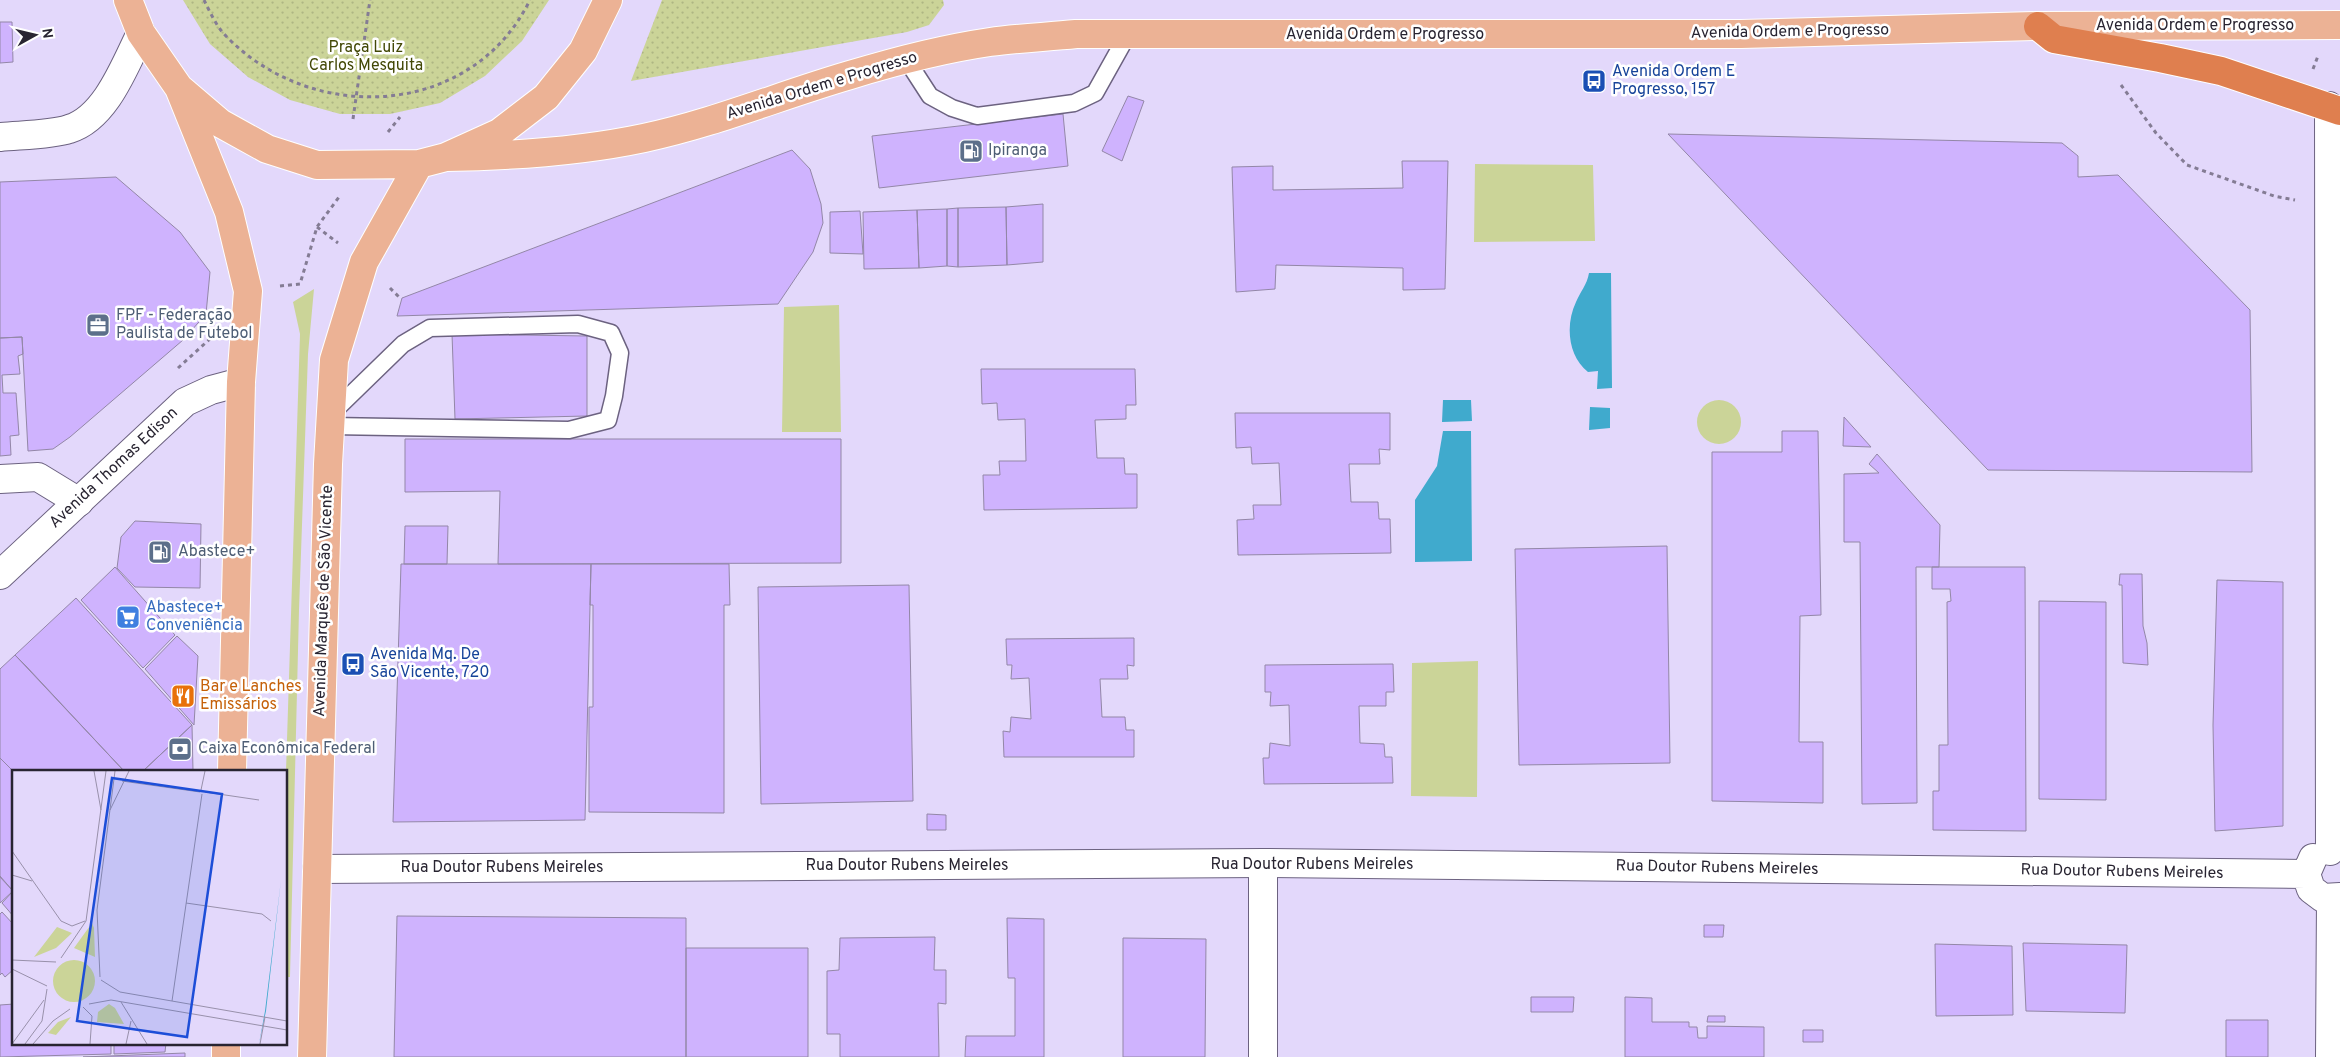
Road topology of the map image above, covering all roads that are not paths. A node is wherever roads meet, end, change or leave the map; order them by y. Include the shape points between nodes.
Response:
1 (128, 0) edge
2 (608, 0) edge
3 (2340, 25) edge
4 (2038, 26) junction
5 (141, 33) junction
6 (1128, 34) junction
7 (906, 59) junction
8 (179, 88) junction
9 (2335, 108) edge
10 (0, 137) edge
11 (446, 158) junction
12 (419, 164) junction
13 (241, 382) junction
14 (331, 420) junction
15 (0, 479) edge
16 (79, 502) junction
17 (0, 575) edge
18 (232, 770) edge
19 (2335, 852) edge
20 (1263, 864) junction
21 (317, 869) junction
22 (2306, 874) junction
23 (2336, 898) edge
24 (226, 1044) edge
25 (226, 1057) edge
26 (312, 1057) edge
27 (1263, 1057) edge
28 (2330, 1057) edge

1 - 5 main road
2 - 11 main road via 583,51 546,97 499,133
3 - 4 main road, Avenida Ordem e Progresso
4 - 6 main road, Avenida Ordem e Progresso via 1741,34
4 - 9 highway via 2054,39 2221,71
5 - 8 main road
5 - 10 street via 110,97 89,117 70,129
6 - 7 main road, Avenida Ordem e Progresso via 1076,34 990,42
6 - 7 lane via 1095,93 1074,103 977,116 930,96
7 - 11 main road, Avenida Ordem e Progresso via 740,112 646,137 582,150
8 - 12 main road via 220,123 275,152 317,165
8 - 13 main road via 229,212 248,291
9 - 19 street
11 - 12 main road
12 - 14 main road, Avenida Marquês de São Vicente via 364,262 334,360
13 - 16 street, Avenida Thomas Edison via 211,390 185,402
13 - 18 main road
14 - 14 lane via 403,344 430,328 578,324 611,332 620,353 608,420 569,430
14 - 21 main road, Avenida Marquês de São Vicente
15 - 16 street via 38,477
16 - 17 street, Avenida Thomas Edison
19 - 22 street via 2316,855
20 - 21 street, Rua Doutor Rubens Meireles
20 - 22 street, Rua Doutor Rubens Meireles
20 - 27 street
21 - 26 main road, Avenida Marquês de São Vicente
22 - 23 street via 2316,894
23 - 28 street
24 - 25 main road

